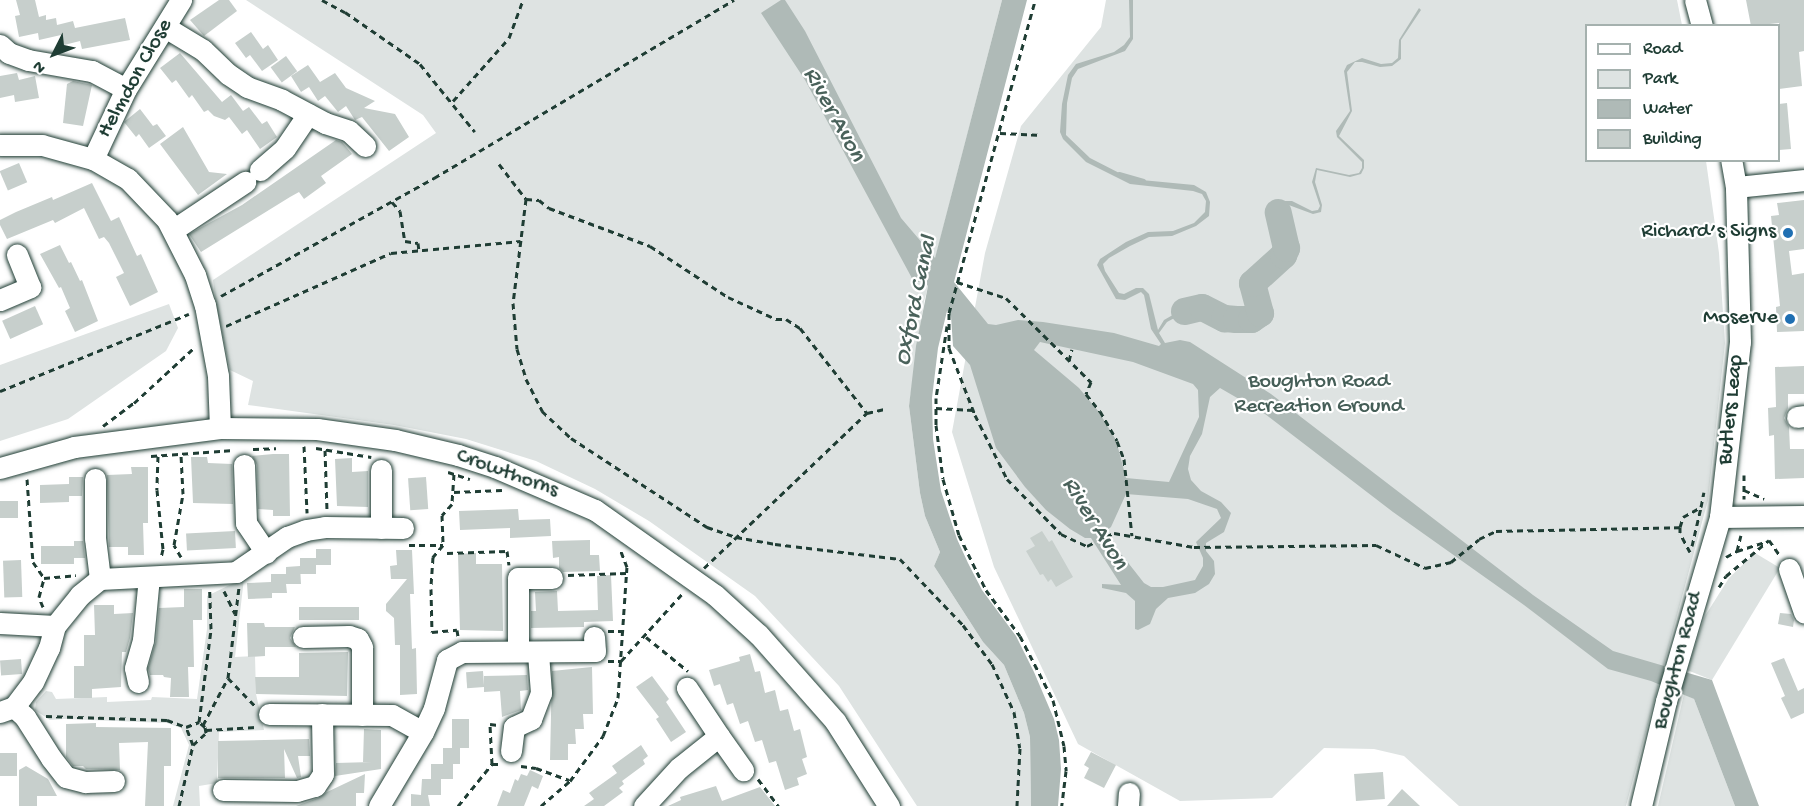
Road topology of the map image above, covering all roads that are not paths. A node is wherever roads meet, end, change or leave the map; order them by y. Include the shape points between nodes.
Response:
1 (181, 0) edge
2 (1695, 0) edge
3 (1701, 24) edge
4 (165, 27) junction
5 (0, 45) edge
6 (126, 89) junction
7 (316, 118) junction
8 (0, 145) edge
9 (365, 146) dead end
10 (93, 159) junction
11 (1731, 162) edge
12 (1804, 180) edge
13 (1736, 187) junction
14 (173, 230) junction
15 (17, 255) dead end
16 (0, 300) edge
17 (220, 428) junction
18 (243, 455) road end
19 (381, 464) road end
20 (0, 468) edge
21 (95, 479) dead end
22 (1804, 516) edge
23 (1720, 517) junction
24 (381, 528) junction
25 (404, 528) road end
26 (266, 553) junction
27 (1789, 569) dead end
28 (100, 576) junction
29 (153, 577) junction
30 (552, 578) road end
31 (1804, 612) edge
32 (0, 623) edge
33 (52, 626) junction
34 (303, 637) dead end
35 (594, 637) dead end
36 (528, 652) junction
37 (138, 681) dead end
38 (687, 688) road end
39 (7, 709) edge
40 (269, 714) road end
41 (322, 714) junction
42 (362, 715) junction
43 (423, 732) junction
44 (719, 736) junction
45 (509, 760) road end
46 (743, 770) road end
47 (114, 781) dead end
48 (223, 790) dead end
49 (379, 806) edge
50 (644, 806) edge
51 (889, 806) edge
52 (1641, 806) edge

1 - 4 street, Helmdon Close
2 - 3 street
4 - 6 street, Helmdon Close
4 - 7 street via 203,50 247,87
5 - 6 street via 28,60 92,71
6 - 10 street, Helmdon Close
7 - 9 street via 349,131
7 - 14 street via 296,132 285,148 253,176
8 - 10 street via 42,145
10 - 14 street via 128,179
11 - 13 street, Butlers Leap
12 - 13 street
13 - 23 street, Butlers Leap via 1740,342
14 - 17 street via 195,275 211,332
15 - 16 street via 30,287
17 - 20 street, Crowthorns via 74,447
17 - 51 street, Crowthorns via 317,429 395,440 458,455 595,510 693,578 759,635 835,721
18 - 26 street via 246,523
19 - 24 street
21 - 28 street via 95,538
22 - 23 street
23 - 52 street, Boughton Road via 1666,701
24 - 25 street
24 - 26 street via 318,528 287,537
26 - 29 street via 245,569
27 - 31 street
28 - 29 street
28 - 33 street
29 - 37 street via 135,668
30 - 36 street via 519,578
32 - 33 street
33 - 39 street via 49,648 33,682
34 - 42 street via 358,639 362,647
35 - 36 street via 595,651
36 - 43 street via 462,652 447,660
36 - 45 street via 541,693 531,719 514,727
38 - 44 street
39 - 47 street via 25,717 66,777 85,782
40 - 41 street
41 - 42 street
41 - 48 street via 323,774 315,786 297,791
42 - 43 street via 392,715
43 - 49 street
44 - 46 street
44 - 50 street via 679,768

